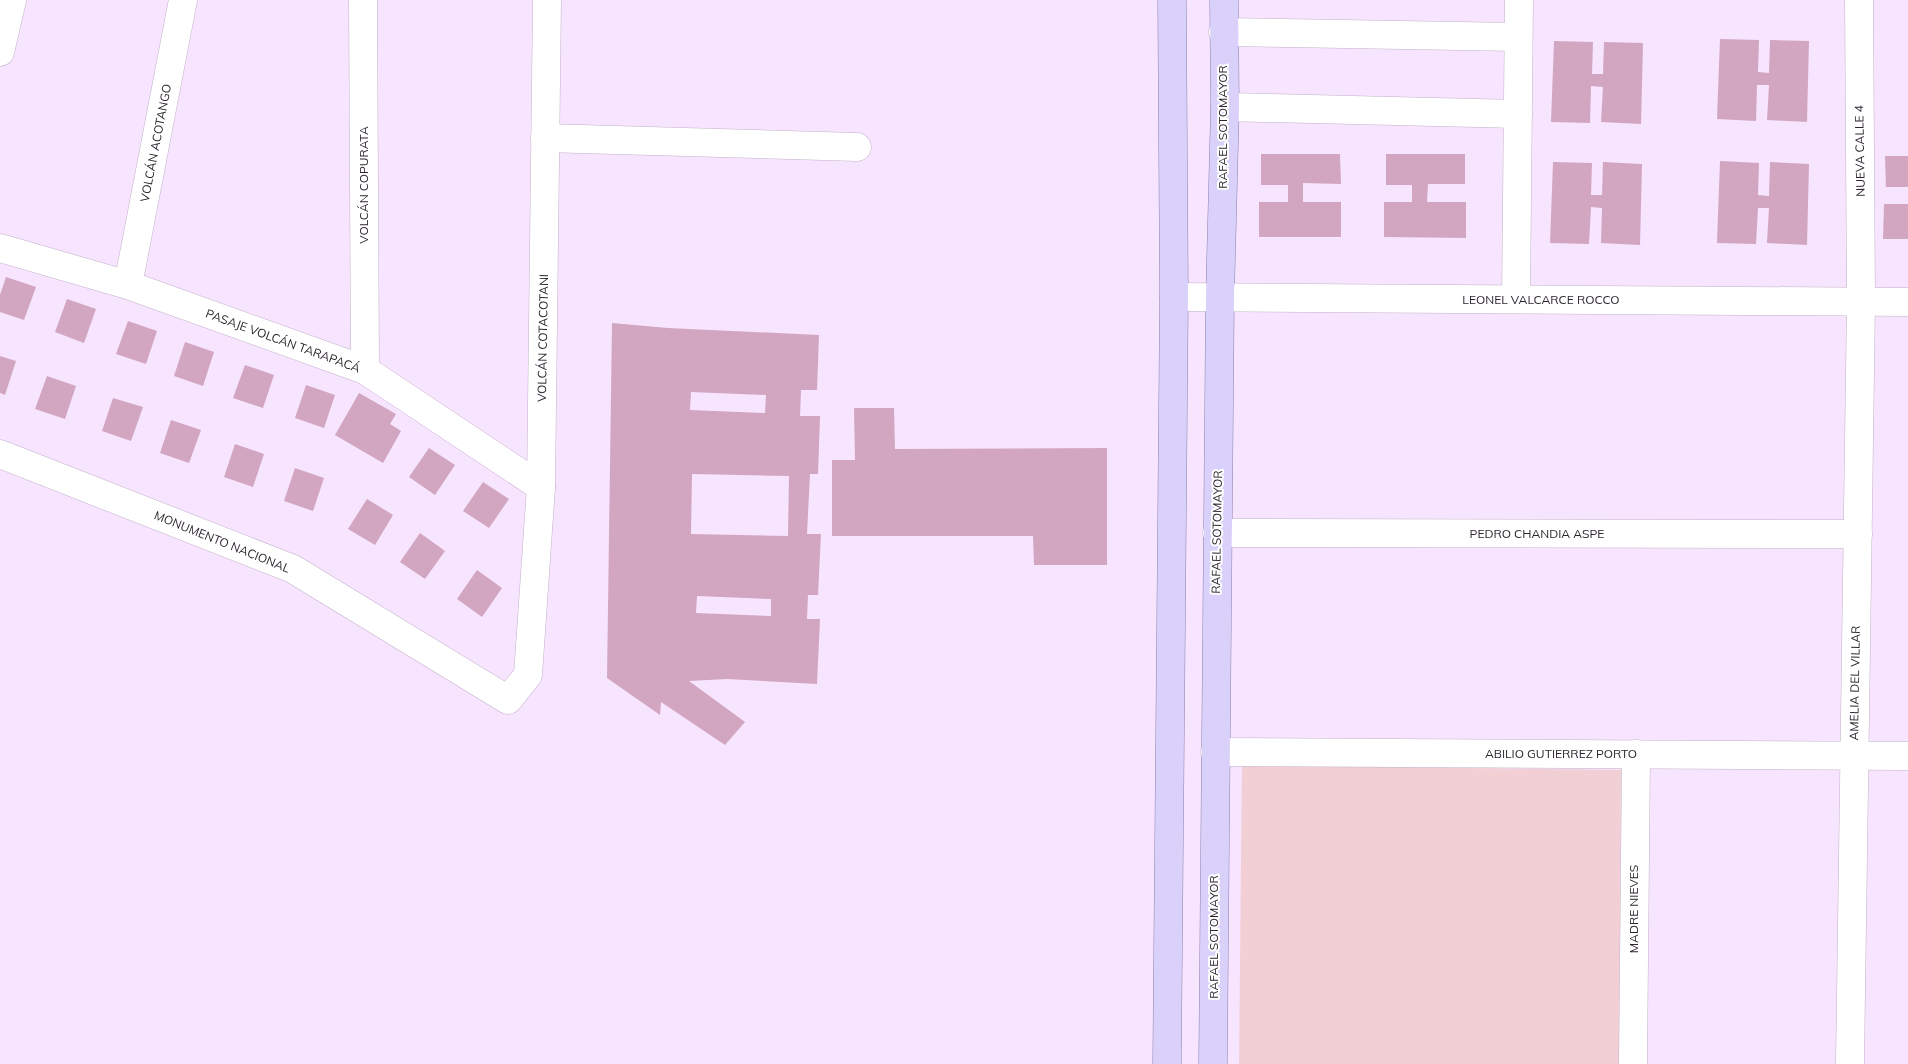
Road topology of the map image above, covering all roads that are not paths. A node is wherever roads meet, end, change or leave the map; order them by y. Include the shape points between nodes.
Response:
1 (12, 0) edge
2 (184, 0) edge
3 (363, 0) edge
4 (546, 0) edge
5 (1172, 0) edge
6 (1224, 0) edge
7 (1518, 0) edge
8 (1858, 0) edge
9 (1223, 32) junction
10 (1518, 37) junction
11 (0, 52) edge
12 (1225, 107) junction
13 (1518, 114) junction
14 (545, 138) junction
15 (857, 147) dead end
16 (0, 248) edge
17 (128, 286) junction
18 (1174, 297) junction
19 (1220, 297) junction
20 (1516, 299) junction
21 (1861, 302) junction
22 (1908, 302) edge
23 (365, 370) junction
24 (0, 454) edge
25 (541, 487) junction
26 (1218, 533) junction
27 (1858, 534) junction
28 (528, 675) joint
29 (1215, 752) junction
30 (1636, 754) junction
31 (1854, 755) junction
32 (1908, 756) edge
33 (1166, 1064) edge
34 (1213, 1064) edge
35 (1633, 1064) edge
36 (1850, 1064) edge

1 - 11 street
2 - 17 street, VOLCÁN ACOTANGO
3 - 23 street, VOLCÁN COPURATA
4 - 14 street, VOLCÁN COTACOTANI
5 - 18 main road
6 - 9 main road, RAFAEL SOTOMAYOR
7 - 10 street
8 - 21 street, NUEVA CALLE 4
9 - 10 street
9 - 12 main road, RAFAEL SOTOMAYOR
10 - 13 street
12 - 13 street
12 - 19 main road, RAFAEL SOTOMAYOR
13 - 20 street
14 - 15 street
14 - 25 street, VOLCÁN COTACOTANI
16 - 17 street, PASAJE VOLCÁN TARAPACÁ
17 - 23 street, PASAJE VOLCÁN TARAPACÁ
18 - 19 street, LEONEL VALCARCE ROCCO
18 - 33 main road
19 - 20 street, LEONEL VALCARCE ROCCO
19 - 26 main road, RAFAEL SOTOMAYOR
20 - 21 street, LEONEL VALCARCE ROCCO
21 - 22 street, LEONEL VALCARCE ROCCO
21 - 27 street, AMELIA DEL VILLAR
23 - 25 street, PASAJE VOLCÁN TARAPACÁ
24 - 28 street, MONUMENTO NACIONAL via 292,569 508,700
25 - 28 street, VOLCÁN COTACOTANI
26 - 27 street, PEDRO CHANDIA ASPE
26 - 29 main road, RAFAEL SOTOMAYOR
27 - 31 street, AMELIA DEL VILLAR
29 - 30 street, ABILIO GUTIERREZ PORTO
29 - 34 main road, RAFAEL SOTOMAYOR
30 - 31 street, ABILIO GUTIERREZ PORTO
30 - 35 street, MADRE NIEVES
31 - 32 street, ABILIO GUTIERREZ PORTO
31 - 36 street, AMELIA DEL VILLAR

